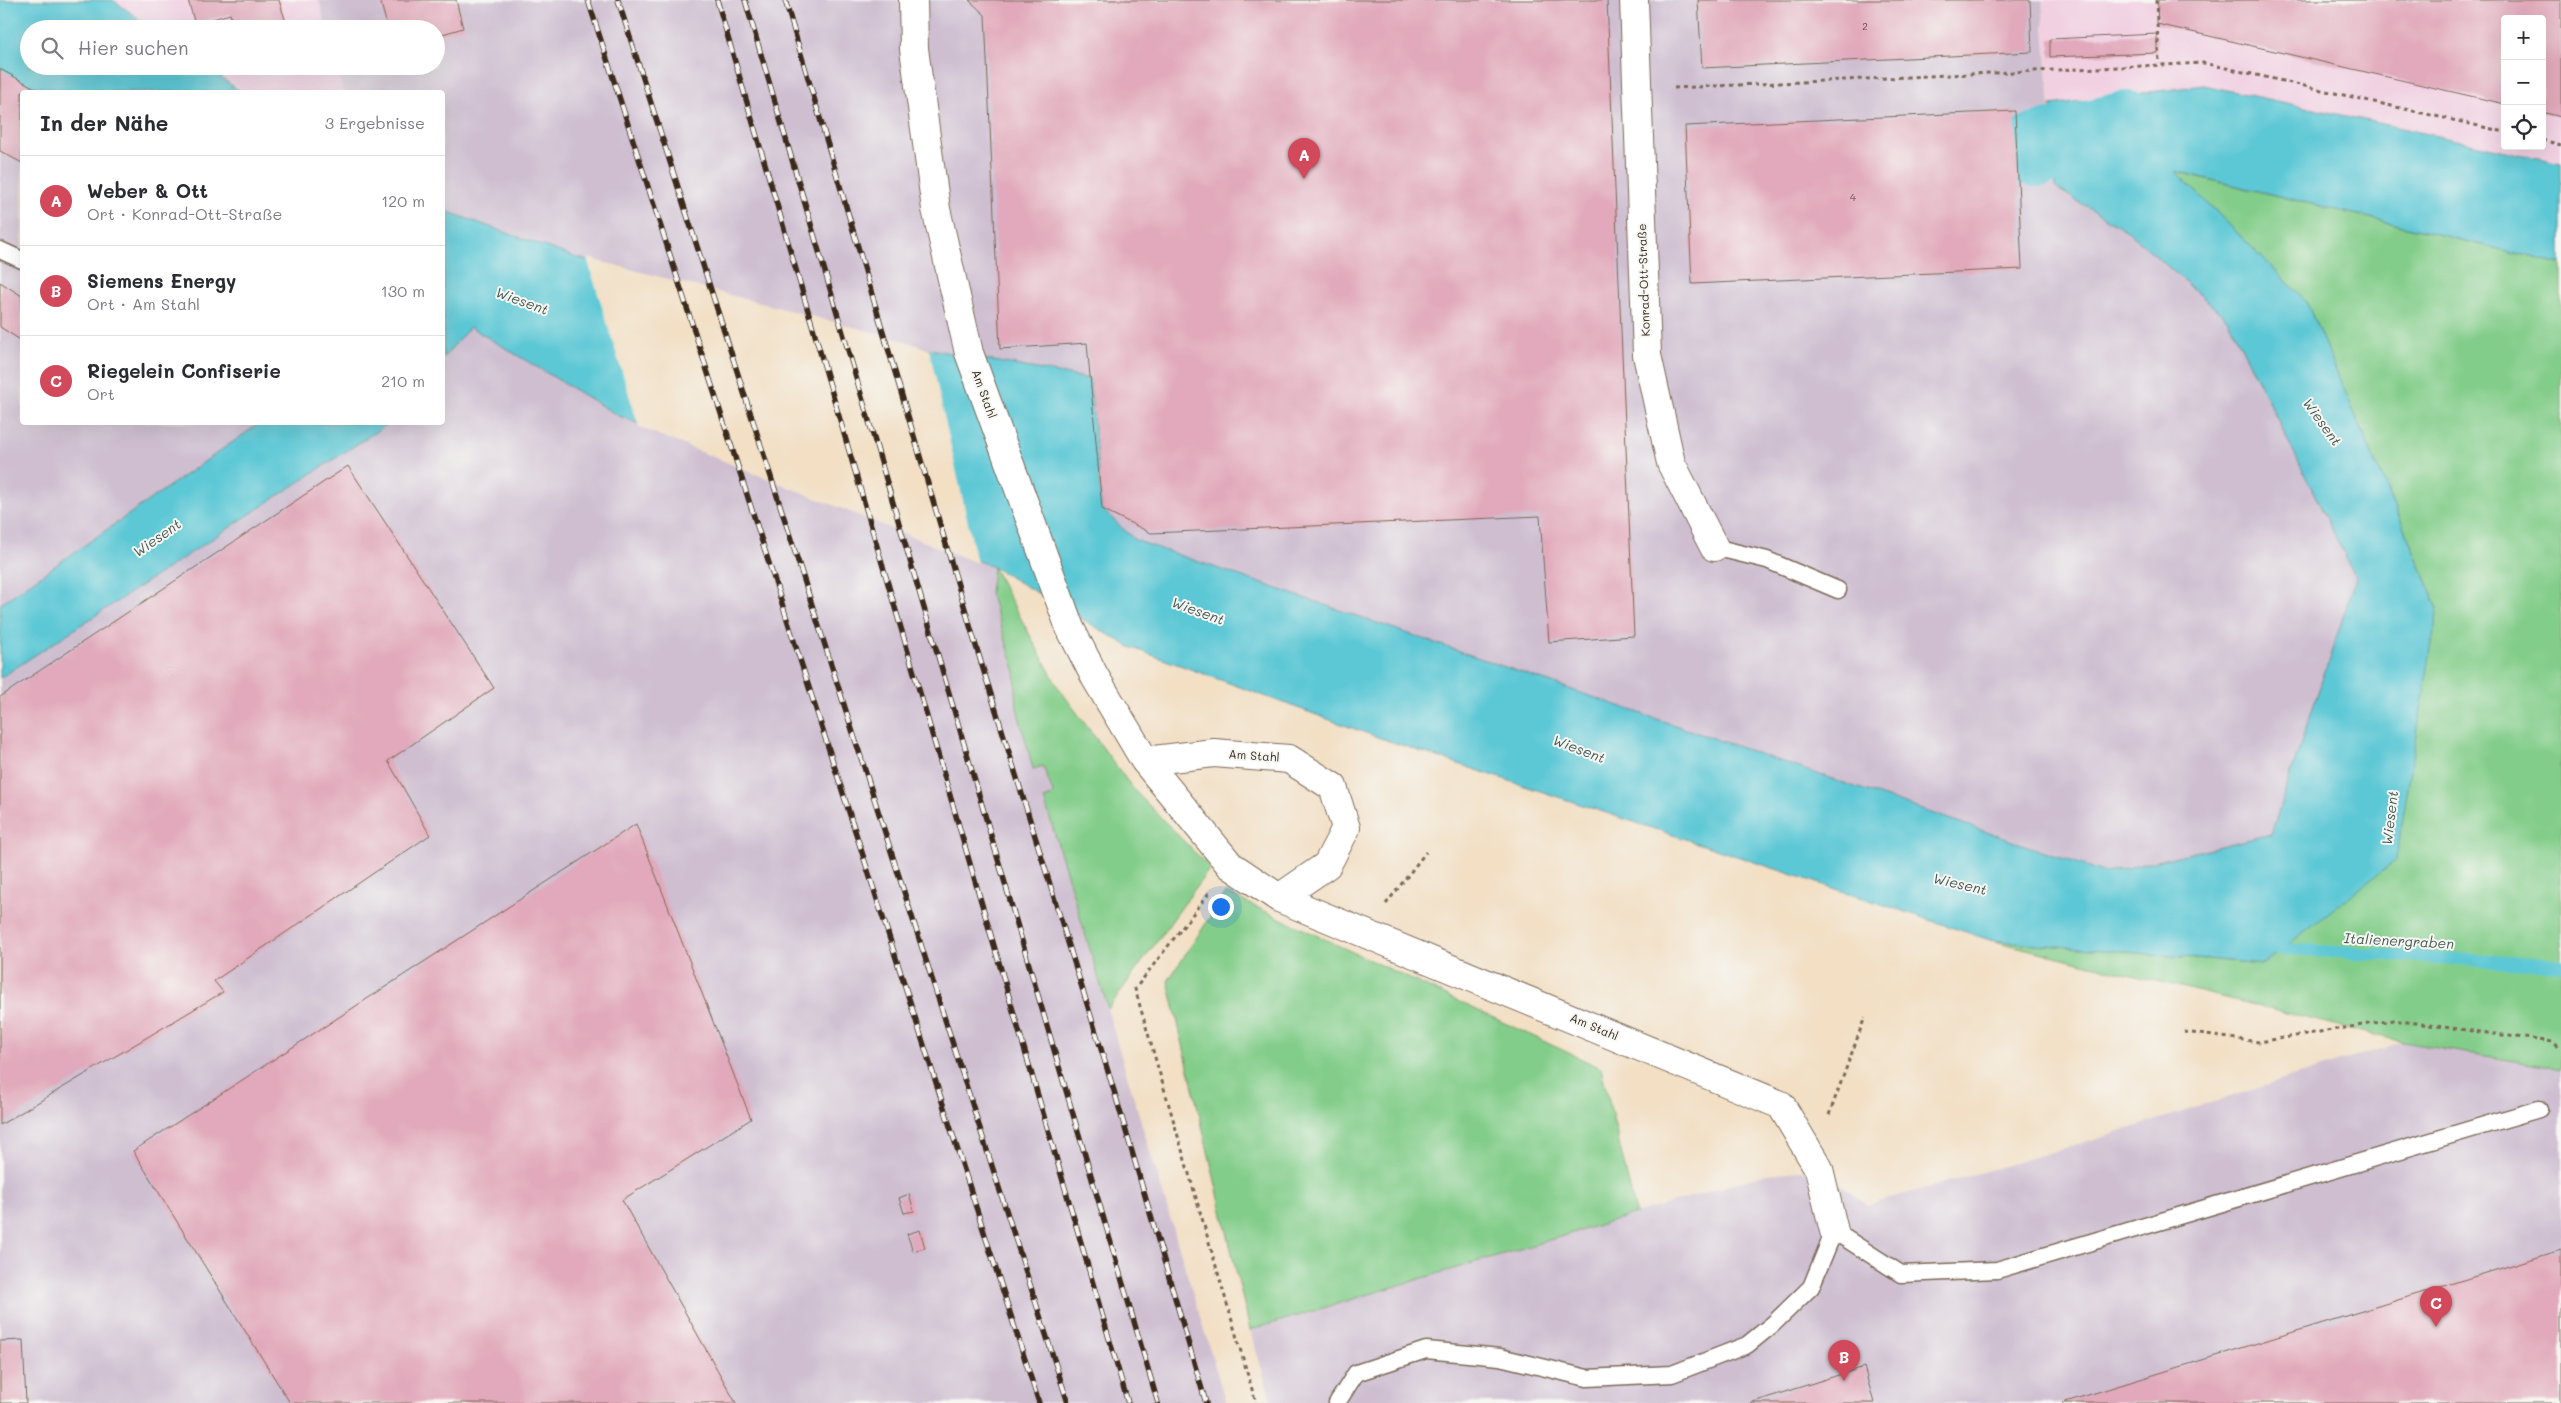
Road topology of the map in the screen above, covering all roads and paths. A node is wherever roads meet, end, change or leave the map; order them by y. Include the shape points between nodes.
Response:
1 (913, 0) edge
2 (1634, 0) edge
3 (2156, 0) edge
4 (2159, 64) junction
5 (1638, 89) junction
6 (2501, 131) edge
7 (2546, 141) edge
8 (2561, 145) edge
9 (0, 250) edge
10 (20, 259) edge
11 (1714, 548) joint
12 (1838, 590) dead end
13 (1145, 761) junction
14 (1426, 852) dead end
15 (1230, 865) junction
16 (1278, 898) junction
17 (1365, 932) junction
18 (1865, 1017) dead end
19 (2184, 1032) dead end
20 (2561, 1049) edge
21 (2539, 1109) dead end
22 (1813, 1158) junction
23 (1834, 1231) junction
24 (1256, 1403) edge
25 (1337, 1403) edge

1 - 13 street, Am Stahl via 914,49 936,209 969,353 1070,628
2 - 5 street, Konrad-Ott-Straße
3 - 4 path
4 - 5 path
4 - 6 path via 2204,63
5 - 11 street, Konrad-Ott-Straße via 1647,355 1671,463
7 - 8 path
9 - 10 lane
11 - 12 lane via 1767,560
13 - 15 street, Am Stahl
13 - 16 street, Am Stahl via 1214,753 1289,759 1333,787 1346,828 1327,865
14 - 17 path
15 - 16 street, Am Stahl
15 - 24 path via 1135,990
16 - 17 street, Am Stahl
17 - 22 street, Am Stahl via 1781,1104
18 - 22 path
19 - 20 path via 2259,1042 2393,1020 2553,1042
21 - 23 lane via 1997,1270 1901,1274
22 - 23 street, Am Stahl via 1819,1169
23 - 25 lane via 1811,1287 1773,1324 1747,1345 1672,1374 1587,1378 1500,1357 1426,1350 1356,1373

